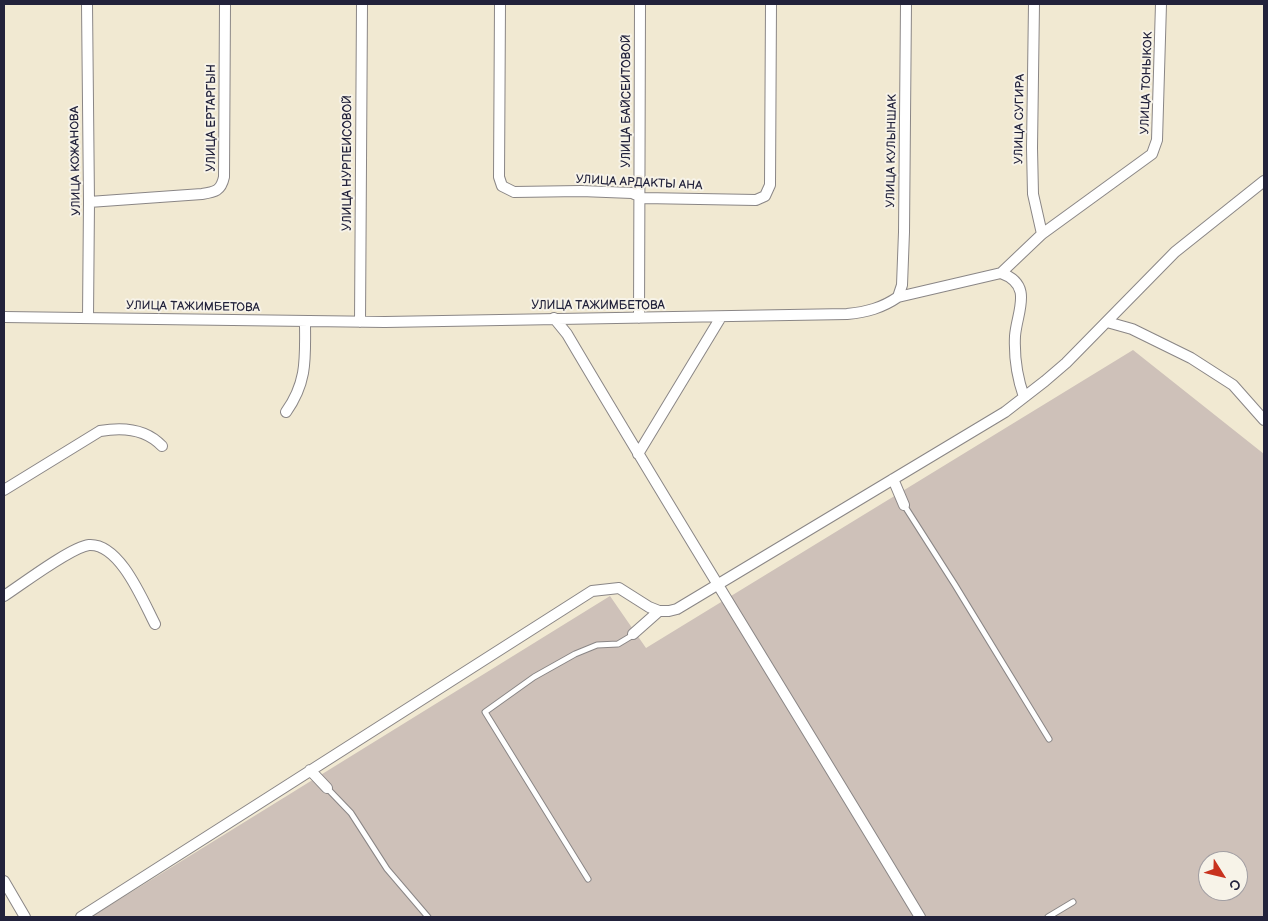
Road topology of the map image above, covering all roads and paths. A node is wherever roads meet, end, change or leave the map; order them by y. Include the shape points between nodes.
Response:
1 (87, 4) edge
2 (225, 4) edge
3 (362, 4) edge
4 (500, 4) edge
5 (640, 4) edge
6 (771, 4) edge
7 (906, 4) edge
8 (1034, 4) edge
9 (1161, 4) edge
10 (1264, 181) edge
11 (638, 197) junction
12 (89, 202) junction
13 (1042, 234) junction
14 (1001, 273) junction
15 (898, 297) junction
16 (4, 317) edge
17 (88, 317) junction
18 (721, 317) junction
19 (554, 318) junction
20 (639, 318) junction
21 (304, 322) junction
22 (360, 322) junction
23 (1107, 322) junction
24 (1024, 397) junction
25 (286, 412) dead end
26 (1264, 420) edge
27 (162, 446) dead end
28 (638, 454) junction
29 (893, 479) junction
30 (4, 490) edge
31 (904, 505) joint
32 (717, 584) junction
33 (4, 596) edge
34 (659, 611) junction
35 (155, 624) dead end
36 (633, 634) joint
37 (1049, 739) dead end
38 (310, 770) junction
39 (328, 788) joint
40 (588, 878) dead end
41 (4, 881) edge
42 (1073, 902) dead end
43 (25, 917) edge
44 (81, 917) edge
45 (428, 917) edge
46 (920, 917) edge
47 (1048, 917) edge

1 - 12 street, УЛИЦА КОЖАНОВА
2 - 12 street, УЛИЦА ЕРТАРГЫН via 224,177 220,188 202,194
3 - 22 street, УЛИЦА НУРПЕИСОВОЙ
4 - 11 street, УЛИЦА АРДАКТЫ АНА via 499,177 502,186 514,192 581,190
5 - 11 street, УЛИЦА БАЙСЕИТОВОЙ
6 - 11 street, УЛИЦА АРДАКТЫ АНА via 770,185 766,196 756,200
7 - 15 street, УЛИЦА КУЛЫНШАК via 904,232 902,285
8 - 13 street, УЛИЦА СУГИРА via 1033,194
9 - 13 street, УЛИЦА ТОНЫКОК via 1158,140 1152,154
10 - 23 street via 1175,252
11 - 20 street, УЛИЦА БАЙСЕИТОВОЙ
12 - 17 street, УЛИЦА КОЖАНОВА
13 - 14 street
14 - 15 street, УЛИЦА ТАЖИМБЕТОВА
14 - 24 street via 1019,286 1016,359
15 - 18 street, УЛИЦА ТАЖИМБЕТОВА via 865,312
16 - 17 street, УЛИЦА ТАЖИМБЕТОВА
17 - 21 street, УЛИЦА ТАЖИМБЕТОВА
18 - 20 street, УЛИЦА ТАЖИМБЕТОВА
18 - 28 street
19 - 20 street, УЛИЦА ТАЖИМБЕТОВА
19 - 22 street, УЛИЦА ТАЖИМБЕТОВА
19 - 28 street
21 - 22 street, УЛИЦА ТАЖИМБЕТОВА
21 - 25 street via 305,364 301,384
23 - 24 street via 1066,363
23 - 26 street via 1132,329 1191,358 1233,385
24 - 29 street via 1005,412
27 - 30 street via 155,439 130,429 100,431
28 - 32 street
29 - 31 street
29 - 32 street
31 - 37 lane
32 - 34 street via 676,609
32 - 46 street
33 - 35 street via 70,552 89,545 107,550 123,566
34 - 36 street
34 - 38 street via 638,602 619,588 592,590
36 - 40 lane via 618,644 597,645 575,654 534,677 485,712
38 - 39 street
38 - 44 street
39 - 45 lane via 351,813 387,870
41 - 43 street
42 - 47 lane

